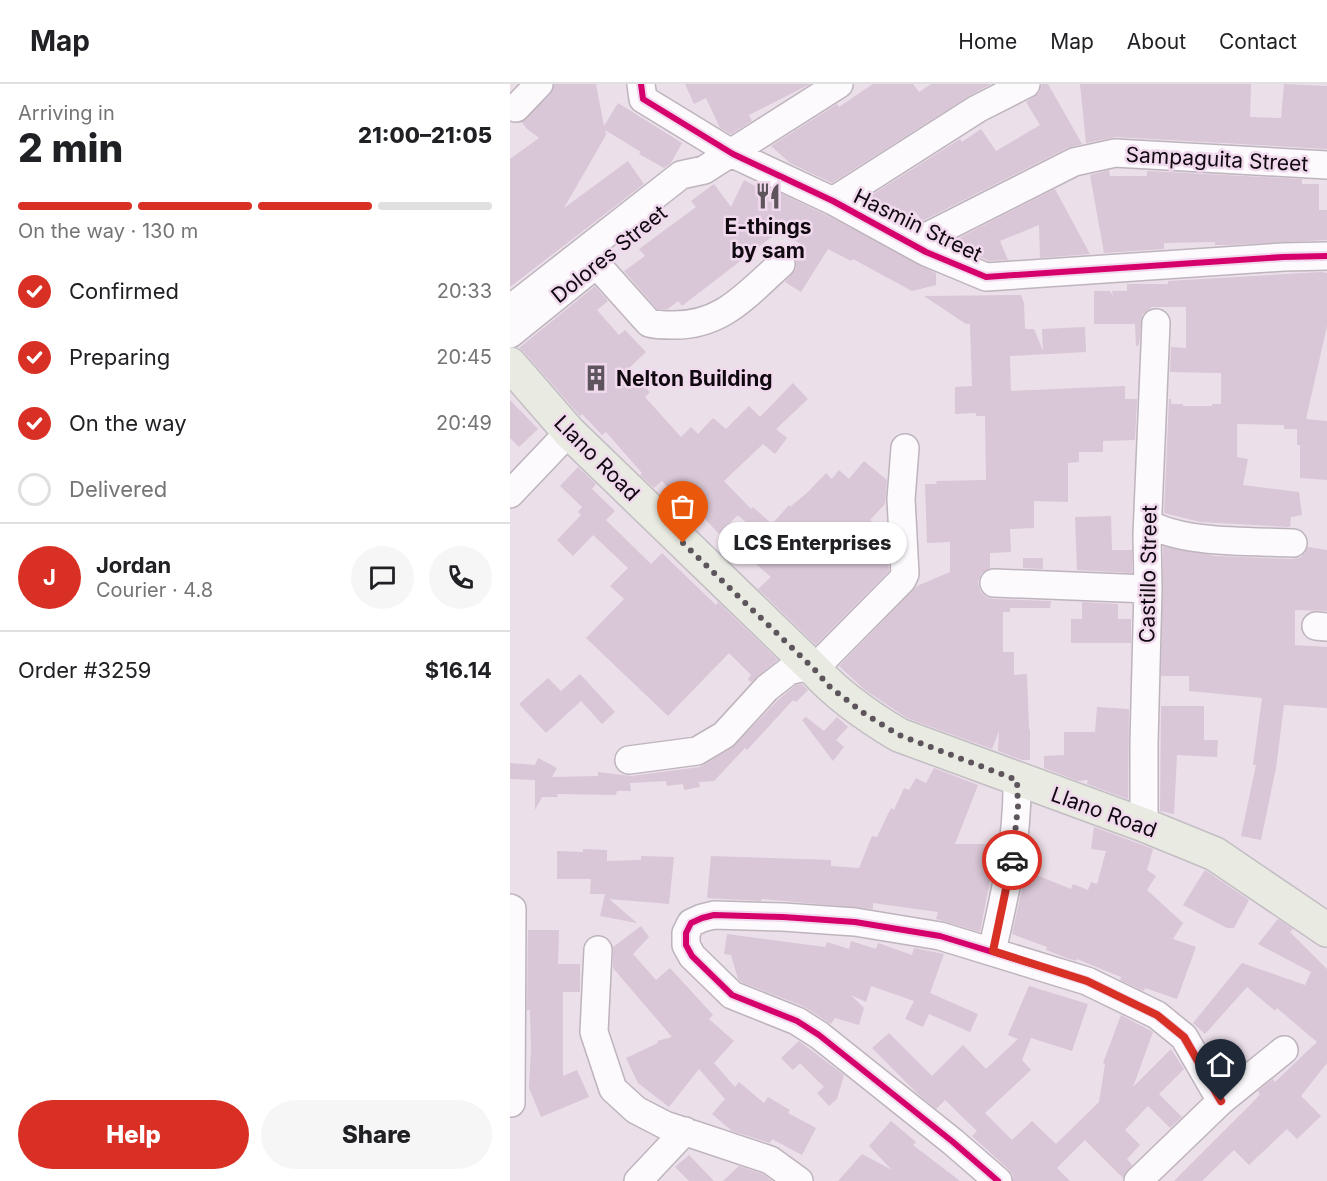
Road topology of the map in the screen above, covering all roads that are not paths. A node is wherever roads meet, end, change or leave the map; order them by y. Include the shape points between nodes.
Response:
1 (539, 84) edge
2 (641, 84) edge
3 (839, 84) edge
4 (1026, 84) edge
5 (512, 104) edge
6 (733, 154) junction
7 (1327, 165) edge
8 (704, 170) junction
9 (833, 201) junction
10 (912, 244) junction
11 (1327, 256) edge
12 (781, 264) dead end
13 (597, 265) junction
14 (510, 309) edge
15 (1156, 323) dead end
16 (510, 334) edge
17 (510, 364) edge
18 (569, 432) junction
19 (905, 448) dead end
20 (510, 494) edge
21 (1148, 523) junction
22 (1293, 543) dead end
23 (994, 583) dead end
24 (1148, 589) junction
25 (814, 669) junction
26 (629, 760) dead end
27 (1017, 780) junction
28 (1144, 825) junction
29 (511, 908) edge
30 (1327, 930) edge
31 (598, 950) dead end
32 (993, 951) junction
33 (1284, 1050) dead end
34 (511, 1061) edge
35 (1221, 1101) junction
36 (511, 1102) edge
37 (685, 1131) junction
38 (638, 1181) edge
39 (799, 1181) edge
40 (998, 1181) edge
41 (1138, 1181) edge

1 - 5 street
2 - 6 street, Hasmin Street via 643,99
3 - 6 street, Dolores Street
4 - 9 street via 977,109
6 - 8 street, Dolores Street
6 - 9 street, Hasmin Street
7 - 10 street, Sampaguita Street via 1115,153 1074,162
8 - 13 street, Dolores Street via 693,188
8 - 14 street, Dolores Street via 681,175
9 - 10 street, Hasmin Street
10 - 11 street, Hasmin Street via 986,277
12 - 13 street via 731,308 713,319 684,325 649,323
13 - 16 street, Dolores Street
15 - 21 street, Castillo Street
17 - 18 main road, Llano Road
18 - 20 street
18 - 25 main road, Llano Road
19 - 25 street via 900,499 905,574
21 - 22 street via 1184,536
21 - 24 street, Castillo Street
23 - 24 street
24 - 28 street, Castillo Street
25 - 26 street via 789,671 767,688 724,735 697,751
25 - 27 main road, Llano Road via 831,688 899,735
27 - 28 main road, Llano Road
27 - 32 street via 1011,868
28 - 30 main road, Llano Road via 1215,854
29 - 34 street
31 - 37 street via 594,1032 613,1089 636,1110
32 - 35 street via 1087,981 1157,1015 1184,1037
32 - 40 street via 940,936 855,922 783,917 714,915 691,923 686,933 686,945 692,956 732,995 797,1021 819,1035
33 - 35 street
34 - 36 street
35 - 41 street
37 - 38 street
37 - 39 street via 770,1160

